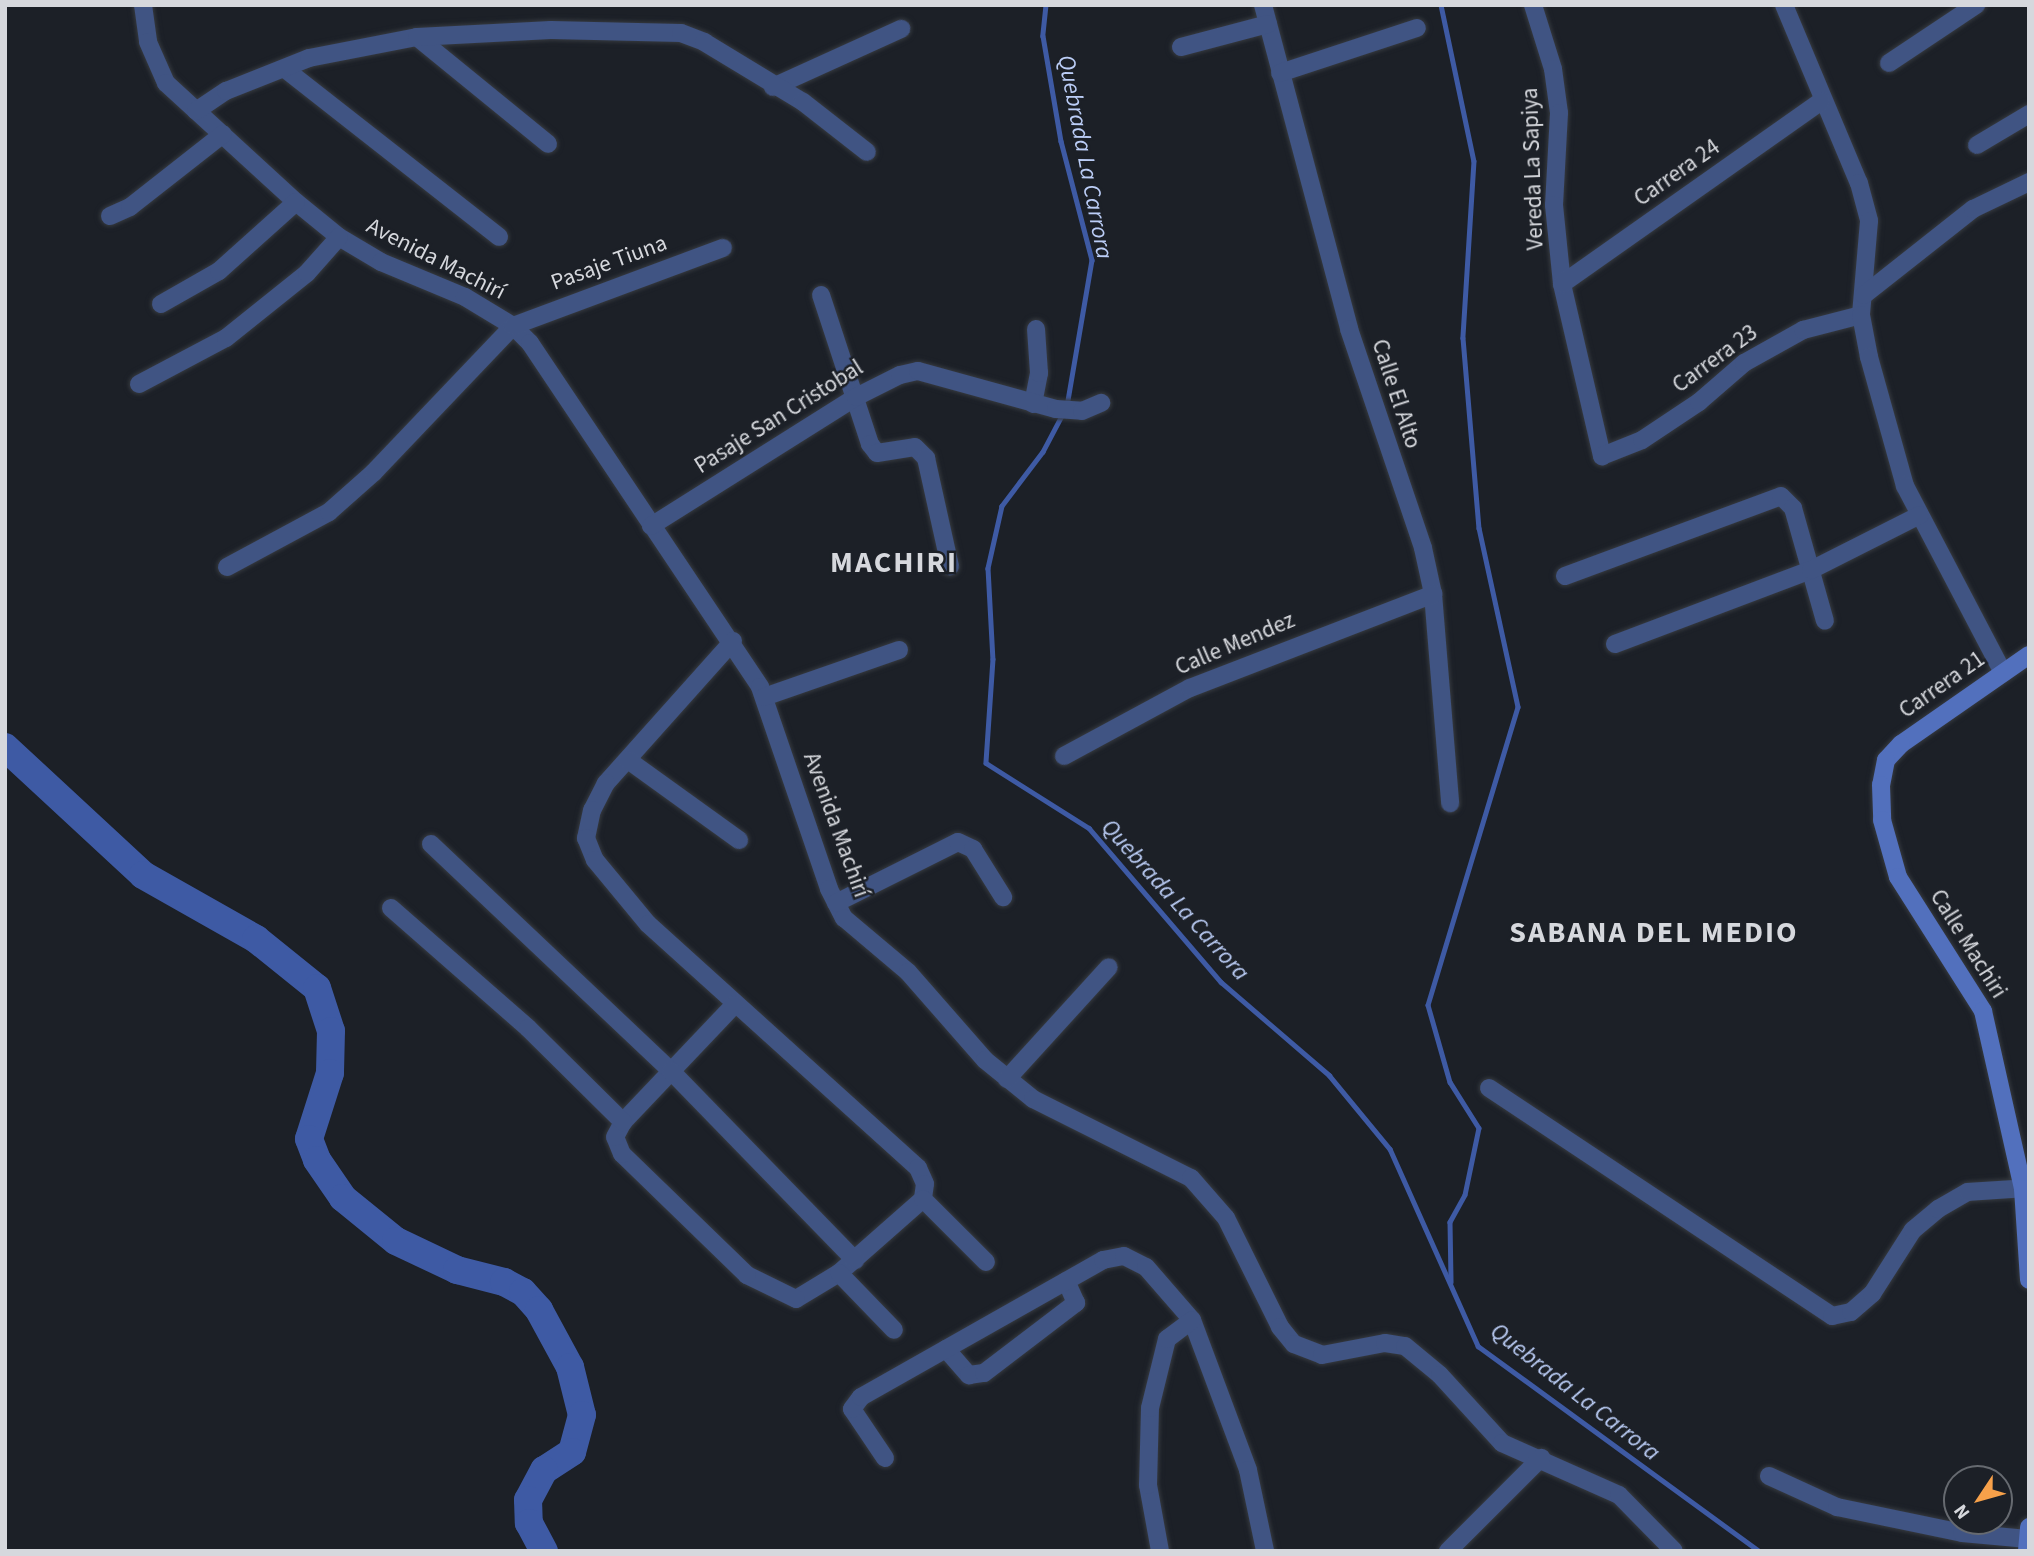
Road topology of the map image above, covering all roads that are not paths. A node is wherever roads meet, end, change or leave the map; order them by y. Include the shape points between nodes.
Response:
1 (143, 5) edge
2 (1263, 5) edge
3 (1534, 5) edge
4 (1784, 5) edge
5 (1976, 5) edge
6 (1268, 24) junction
7 (1417, 28) dead end
8 (901, 29) dead end
9 (417, 37) junction
10 (1181, 47) dead end
11 (1889, 63) dead end
12 (285, 69) junction
13 (1280, 73) junction
14 (773, 87) junction
15 (1821, 101) junction
16 (196, 111) junction
17 (2029, 114) edge
18 (223, 134) junction
19 (548, 144) dead end
20 (1977, 145) dead end
21 (867, 152) dead end
22 (2028, 188) edge
23 (296, 202) junction
24 (110, 216) dead end
25 (339, 237) junction
26 (499, 237) dead end
27 (723, 248) dead end
28 (1562, 284) junction
29 (821, 295) dead end
30 (1864, 295) junction
31 (161, 304) dead end
32 (1861, 315) junction
33 (513, 326) junction
34 (1036, 329) dead end
35 (139, 384) dead end
36 (856, 397) junction
37 (1101, 403) dead end
38 (1033, 404) junction
39 (1602, 456) joint
40 (1920, 515) junction
41 (652, 526) junction
42 (950, 566) dead end
43 (227, 567) dead end
44 (1811, 570) junction
45 (1565, 576) dead end
46 (1433, 594) junction
47 (1825, 621) dead end
48 (733, 641) junction
49 (1615, 644) dead end
50 (900, 650) dead end
51 (2029, 655) edge
52 (2003, 673) junction
53 (764, 697) junction
54 (1064, 756) dead end
55 (628, 760) junction
56 (1886, 760) joint
57 (1450, 803) dead end
58 (739, 840) dead end
59 (431, 844) dead end
60 (1003, 897) dead end
61 (836, 904) junction
62 (391, 908) dead end
63 (1109, 967) dead end
64 (733, 1005) junction
65 (671, 1071) junction
66 (1007, 1079) junction
67 (1489, 1088) dead end
68 (623, 1122) junction
69 (2026, 1189) edge
70 (923, 1199) junction
71 (855, 1260) junction
72 (986, 1262) dead end
73 (839, 1273) junction
74 (2029, 1280) edge
75 (1066, 1281) junction
76 (1192, 1320) junction
77 (894, 1330) dead end
78 (946, 1349) junction
79 (885, 1458) dead end
80 (1541, 1458) junction
81 (1769, 1476) dead end
82 (2028, 1539) edge
83 (1160, 1551) edge
84 (1265, 1551) edge
85 (1448, 1551) edge
86 (1674, 1551) edge

1 - 16 street, Avenida Machirí via 148,42 166,83
2 - 6 street, Calle El Alto
3 - 28 street, Vereda La Sapiya via 1553,69 1559,113 1554,205
4 - 15 street
5 - 11 street
6 - 10 street
6 - 13 street, Calle El Alto
7 - 13 street
8 - 14 street
9 - 12 street via 321,55
9 - 14 street via 551,30 681,33 704,42
9 - 19 street
12 - 16 street via 226,91
12 - 26 street
13 - 46 street, Calle El Alto via 1349,329 1423,548
14 - 21 street via 803,102
15 - 28 street, Carrera 24
15 - 30 street via 1859,183 1869,221
16 - 18 street, Avenida Machirí
17 - 20 street
18 - 23 street, Avenida Machirí
18 - 24 street via 130,207
22 - 30 street via 1973,209
23 - 25 street, Avenida Machirí
23 - 31 street via 219,271
25 - 33 street, Avenida Machirí via 381,262 465,297
25 - 35 street via 299,281 226,338
27 - 33 street, Pasaje Tiuna
28 - 39 street, Vereda La Sapiya
29 - 36 street
30 - 32 street
32 - 39 street, Carrera 23 via 1803,330 1744,363 1699,402 1642,440
32 - 40 street via 1905,486
33 - 41 street, Avenida Machirí via 550,370
33 - 43 street via 374,472 329,512
34 - 38 street via 1039,373
36 - 38 street, Pasaje San Cristobal via 918,371
36 - 41 street, Pasaje San Cristobal
36 - 42 street via 877,453 915,447 926,458
37 - 38 street, Pasaje San Cristobal via 1082,411
40 - 44 street
40 - 52 street
41 - 48 street, Avenida Machirí
44 - 45 street via 1793,508 1782,496
44 - 47 street
44 - 49 street
46 - 54 street, Calle Mendez via 1189,688
46 - 57 street, Calle El Alto
48 - 53 street, Avenida Machirí
48 - 55 street
50 - 53 street
51 - 52 street, Carrera 21
52 - 56 street, Carrera 21 via 1901,744
53 - 61 street, Avenida Machirí
55 - 58 street
55 - 64 street via 606,783 592,810 586,838 595,860 648,924
56 - 69 street, Calle Machiri via 1882,820 1891,857 1926,925 1983,1011
59 - 65 street
60 - 61 street via 973,849 958,842
61 - 66 street, Avenida Machirí via 844,918 908,972
62 - 68 street via 528,1028
63 - 66 street
64 - 65 street
64 - 70 street via 822,1077 918,1168 925,1184
65 - 68 street
65 - 71 street
66 - 80 street, Avenida Machirí via 1059,1115 1191,1178 1226,1219 1280,1327 1294,1344 1322,1355 1385,1343 1405,1346 1422,1357 1502,1443
67 - 69 street via 1832,1316 1851,1312 1872,1294 1913,1230 1938,1209 1968,1192
68 - 73 street via 615,1138 622,1154 747,1275 796,1299
69 - 74 street, Calle Machiri
70 - 71 street
70 - 72 street
71 - 73 street
73 - 77 street
75 - 76 street via 1103,1260 1124,1256 1165,1285
75 - 78 street
75 - 78 street via 1076,1303 984,1373 969,1375
76 - 83 street via 1167,1339 1150,1408 1148,1485
76 - 84 street via 1248,1470
78 - 79 street via 860,1397 852,1409
80 - 85 street
80 - 86 street, Avenida Machirí via 1619,1495
81 - 82 street via 1859,1512 1962,1534

